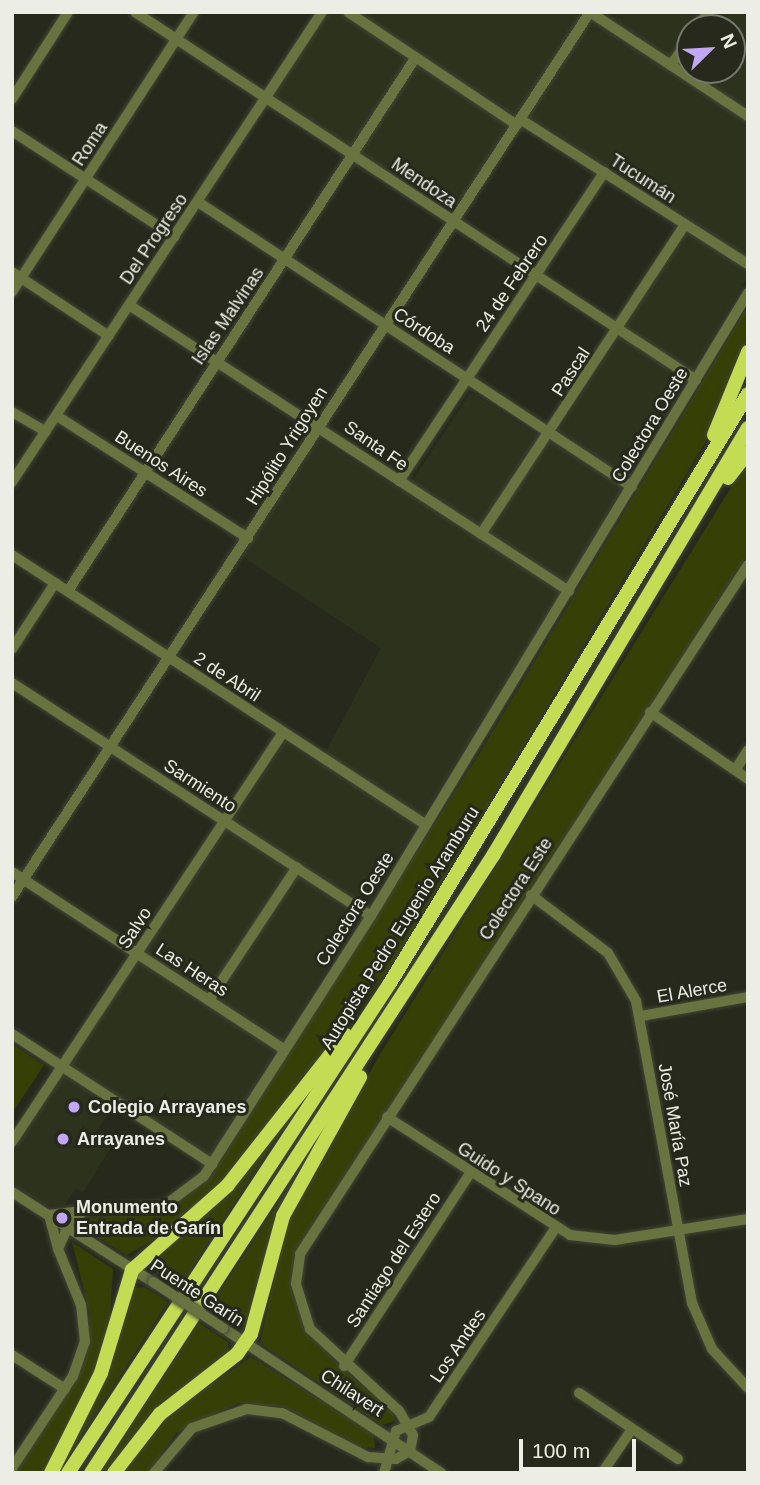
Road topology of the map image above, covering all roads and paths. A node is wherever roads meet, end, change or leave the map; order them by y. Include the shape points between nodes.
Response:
1 (68, 12) edge
2 (135, 12) edge
3 (194, 12) edge
4 (322, 12) edge
5 (348, 12) edge
6 (590, 12) edge
7 (176, 39) junction
8 (415, 57) junction
9 (676, 58) edge
10 (671, 65) junction
11 (266, 98) junction
12 (12, 99) edge
13 (748, 116) edge
14 (519, 122) junction
15 (12, 131) edge
16 (353, 155) junction
17 (604, 172) junction
18 (86, 179) junction
19 (198, 202) junction
20 (454, 222) junction
21 (685, 225) junction
22 (175, 237) junction
23 (284, 260) junction
24 (748, 264) edge
25 (17, 275) edge
26 (536, 277) junction
27 (12, 292) edge
28 (748, 293) edge
29 (130, 305) junction
30 (386, 325) junction
31 (617, 331) junction
32 (108, 336) junction
33 (748, 352) edge
34 (216, 361) junction
35 (466, 377) junction
36 (696, 380) junction
37 (748, 394) edge
38 (12, 412) edge
39 (57, 416) junction
40 (317, 424) junction
41 (748, 428) edge
42 (46, 432) junction
43 (549, 433) junction
44 (748, 452) edge
45 (145, 473) junction
46 (398, 481) junction
47 (12, 482) edge
48 (632, 487) junction
49 (481, 534) junction
50 (248, 538) junction
51 (656, 545) junction
52 (678, 548) junction
53 (12, 555) edge
54 (748, 565) edge
55 (55, 583) junction
56 (569, 591) junction
57 (68, 592) junction
58 (12, 649) edge
59 (168, 658) junction
60 (12, 683) edge
61 (650, 712) junction
62 (283, 732) junction
63 (111, 746) junction
64 (748, 750) edge
65 (736, 769) junction
66 (748, 779) edge
67 (225, 821) junction
68 (426, 825) junction
69 (297, 867) junction
70 (12, 872) edge
71 (23, 879) junction
72 (531, 895) junction
73 (12, 897) edge
74 (371, 916) junction
75 (137, 954) junction
76 (390, 983) junction
77 (748, 997) edge
78 (209, 1000) junction
79 (641, 1016) junction
80 (390, 1018) junction
81 (12, 1034) edge
82 (284, 1049) junction
83 (62, 1066) junction
84 (387, 1117) junction
85 (12, 1142) edge
86 (212, 1164) junction
87 (471, 1172) junction
88 (12, 1192) edge
89 (86, 1210) junction
90 (49, 1215) junction
91 (748, 1219) edge
92 (67, 1227) junction
93 (555, 1228) junction
94 (678, 1233) junction
95 (58, 1249) junction
96 (132, 1270) junction
97 (245, 1343) junction
98 (12, 1354) edge
99 (344, 1366) junction
100 (748, 1388) edge
101 (65, 1389) junction
102 (579, 1393) dead end
103 (409, 1424) junction
104 (632, 1429) junction
105 (392, 1438) junction
106 (410, 1451) junction
107 (386, 1460) junction
108 (678, 1460) dead end
109 (12, 1468) edge
110 (51, 1473) edge
111 (68, 1473) edge
112 (91, 1473) edge
113 (114, 1473) edge
114 (154, 1473) edge
115 (384, 1473) edge
116 (441, 1473) edge
117 (602, 1473) edge

1 - 12 street
2 - 7 street, Mendoza
3 - 7 street, Roma
4 - 11 street, Del Progreso
5 - 8 street, Tucumán
6 - 10 street
6 - 14 street, Hipólito Yrigoyen
7 - 11 street, Mendoza
7 - 18 street, Roma
8 - 14 street, Tucumán
8 - 16 street, Islas Malvinas
9 - 10 street
10 - 13 street
11 - 16 street, Mendoza
11 - 19 street, Del Progreso
14 - 17 street, Tucumán
14 - 20 street, Hipólito Yrigoyen
15 - 18 street
16 - 20 street, Mendoza
16 - 23 street, Islas Malvinas
17 - 21 street, Tucumán
17 - 26 street, 24 de Febrero
18 - 22 street
18 - 25 street, Roma
19 - 22 street, Del Progreso
19 - 23 street, Córdoba
20 - 26 street, Mendoza
20 - 30 street, Hipólito Yrigoyen
21 - 24 street, Tucumán
21 - 31 street, Pascal
22 - 29 street, Del Progreso
23 - 30 street, Córdoba
23 - 34 street, Islas Malvinas
25 - 27 street, Roma
25 - 32 street
26 - 31 street, Mendoza
26 - 35 street, 24 de Febrero
28 - 36 street, Colectora Oeste
29 - 32 street, Del Progreso
29 - 34 street, Santa Fe
30 - 35 street, Córdoba
30 - 40 street, Hipólito Yrigoyen
31 - 36 street, Mendoza
31 - 43 street, Pascal
32 - 39 street, Del Progreso
33 - 51 highway via 713,438
34 - 40 street, Santa Fe
34 - 45 street, Islas Malvinas
35 - 43 street, Córdoba
35 - 46 street, 24 de Febrero
36 - 48 street, Colectora Oeste
37 - 51 highway, Autopista Pedro Eugenio Aramburu
38 - 42 street
39 - 42 street, Del Progreso
39 - 45 street, Buenos Aires
40 - 46 street, Santa Fe
40 - 50 street, Hipólito Yrigoyen
41 - 52 highway
42 - 47 street, Del Progreso
43 - 48 street, Córdoba
43 - 49 street, Pascal
44 - 52 highway
45 - 50 street, Buenos Aires
45 - 57 street, Islas Malvinas
46 - 49 street, Santa Fe
48 - 56 street, Colectora Oeste
49 - 56 street, Santa Fe
50 - 59 street, Hipólito Yrigoyen
51 - 76 highway, Autopista Pedro Eugenio Aramburu
52 - 80 highway
53 - 55 street, 2 de Abril
54 - 61 street, Colectora Este
55 - 57 street, 2 de Abril
55 - 58 street
56 - 68 street, Colectora Oeste
57 - 59 street, 2 de Abril
59 - 62 street, 2 de Abril
59 - 63 street, Hipólito Yrigoyen
60 - 63 street, Sarmiento
61 - 65 street
61 - 72 street, Colectora Este
62 - 67 street, Salvo
62 - 68 street, 2 de Abril
63 - 67 street, Sarmiento
63 - 71 street, Hipólito Yrigoyen
64 - 65 street
65 - 66 street
67 - 69 street, Sarmiento
67 - 75 street, Salvo
68 - 74 street, Colectora Oeste
69 - 74 street, Sarmiento
69 - 78 street
70 - 71 street, Las Heras
71 - 73 street, Hipólito Yrigoyen
71 - 75 street, Las Heras
72 - 79 street, José María Paz via 608,953
72 - 84 street, Colectora Este
74 - 82 street, Colectora Oeste
75 - 78 street, Las Heras
75 - 83 street, Salvo
76 - 96 highway via 228,1186
76 - 111 highway, Autopista Pedro Eugenio Aramburu
77 - 79 street, El Alerce
78 - 82 street, Las Heras
79 - 94 street, José María Paz
80 - 97 highway via 283,1216
80 - 112 highway
81 - 83 street
82 - 86 street, Colectora Oeste
83 - 85 street, Salvo
83 - 86 street
84 - 87 street, Guido y Spano
84 - 99 street, Colectora Este via 310,1231 297,1271 298,1301 310,1329
86 - 89 street, Colectora Oeste via 196,1186 164,1206
87 - 93 street, Guido y Spano
87 - 99 street, Santiago del Estero
88 - 90 street, Puente Garín
89 - 90 street, Colectora Oeste
89 - 92 street
90 - 92 street, Puente Garín
90 - 95 street
91 - 94 street, Guido y Spano
92 - 95 street
92 - 96 street, Puente Garín
93 - 94 street, Guido y Spano via 600,1240
93 - 103 street, Los Andes via 429,1417
94 - 100 street, José María Paz via 702,1331
95 - 101 street via 85,1326 81,1356
96 - 97 street, Puente Garín, bridge
96 - 110 highway via 101,1373
97 - 105 street, Chilavert
97 - 113 highway via 160,1413
98 - 101 street
99 - 103 street, Colectora Este
101 - 109 street
102 - 104 street
103 - 105 street, Los Andes
103 - 106 street
104 - 108 street
104 - 117 street
105 - 106 street, Chilavert
105 - 107 street
106 - 107 street
106 - 116 street, Chilavert
107 - 114 street via 357,1454 282,1413 247,1409 192,1428
107 - 115 street

